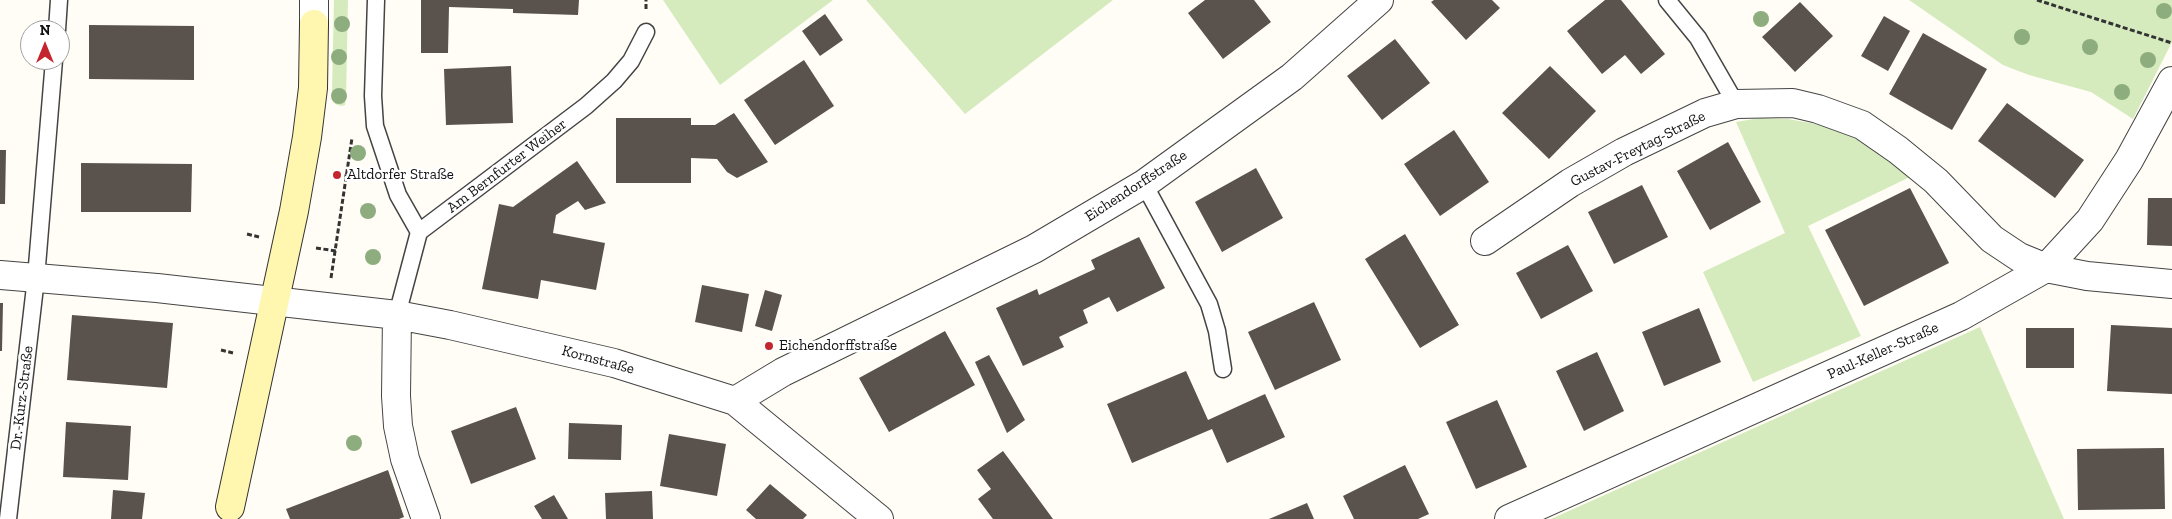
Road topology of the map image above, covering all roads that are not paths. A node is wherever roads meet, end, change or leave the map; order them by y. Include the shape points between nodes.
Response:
1 (59, 0) edge
2 (376, 0) edge
3 (1379, 0) edge
4 (1667, 0) edge
5 (314, 12) edge
6 (58, 20) edge
7 (646, 32) dead end
8 (53, 70) edge
9 (2172, 81) edge
10 (1736, 104) junction
11 (1144, 184) junction
12 (419, 232) junction
13 (1485, 241) dead end
14 (2046, 268) junction
15 (0, 275) edge
16 (36, 278) junction
17 (2172, 284) edge
18 (274, 302) junction
19 (397, 315) junction
20 (1223, 369) dead end
21 (734, 401) junction
22 (229, 513) edge
23 (8, 519) edge
24 (426, 519) edge
25 (879, 519) edge
26 (1509, 519) edge

1 - 6 lane
2 - 12 lane via 375,126 398,196
3 - 11 street, Eichendorffstraße via 1292,77
4 - 10 lane via 1698,38
5 - 18 main road via 311,111
7 - 12 lane, Am Bernfurter Weiher via 631,61 586,106
8 - 16 lane, Dr.-Kurz-Straße
9 - 14 street, Paul-Keller-Straße via 2130,160 2090,220
10 - 13 street, Gustav-Freytag-Straße via 1705,113 1624,152 1570,183
10 - 14 street, Gustav-Freytag-Straße via 1792,103 1862,126 1936,181 1992,239 2018,257
11 - 20 lane via 1209,304
11 - 21 street, Eichendorffstraße via 1034,249 783,372
12 - 19 lane
14 - 17 street, Gustav-Freytag-Straße via 2088,276
14 - 26 street, Paul-Keller-Straße via 1961,316
15 - 16 street
16 - 18 street
16 - 23 lane, Dr.-Kurz-Straße
18 - 19 street, Kornstraße
18 - 22 main road
19 - 21 street, Kornstraße via 450,324 614,363
19 - 24 street via 398,426 405,459
21 - 25 street, Kornstraße

